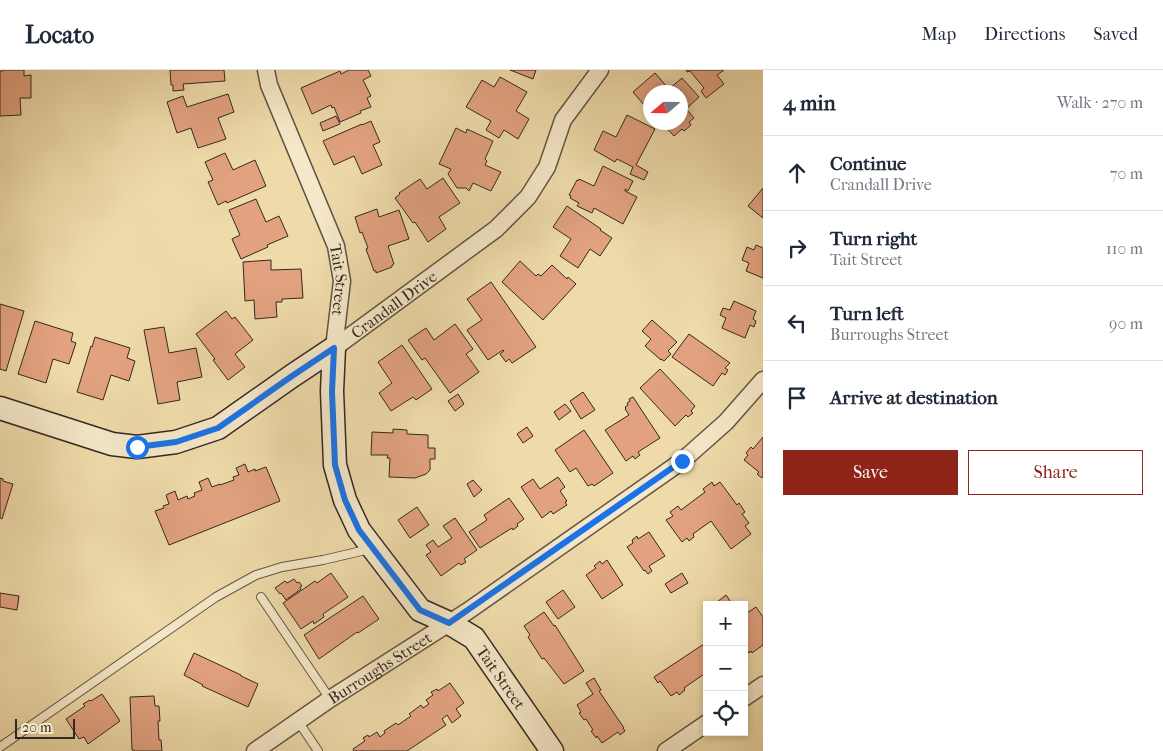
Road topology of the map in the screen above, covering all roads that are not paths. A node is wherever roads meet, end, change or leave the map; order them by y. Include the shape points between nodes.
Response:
1 (266, 70) edge
2 (600, 70) edge
3 (334, 348) junction
4 (763, 380) edge
5 (0, 408) edge
6 (372, 548) junction
7 (261, 597) dead end
8 (449, 623) junction
9 (763, 685) edge
10 (748, 695) edge
11 (330, 699) junction
12 (298, 721) junction
13 (703, 726) edge
14 (0, 747) edge
15 (254, 751) edge
16 (318, 751) edge
17 (552, 751) edge
18 (666, 751) edge

1 - 3 street, Tait Street via 269,85 336,246 342,281
2 - 3 street, Crandall Drive via 563,120 547,167 528,197 496,229
3 - 5 street, Crandall Drive via 218,428 176,442 137,447 112,444
3 - 6 street, Tait Street via 335,465 345,500 359,530
4 - 8 street, Burroughs Street via 726,422 682,461
6 - 8 street, Tait Street via 420,610
6 - 14 lane via 256,575 216,596
7 - 11 lane
8 - 11 street, Burroughs Street
8 - 17 street, Tait Street via 474,638
9 - 10 street
11 - 12 street, Burroughs Street
12 - 15 street, Burroughs Street
12 - 16 lane
13 - 18 street

